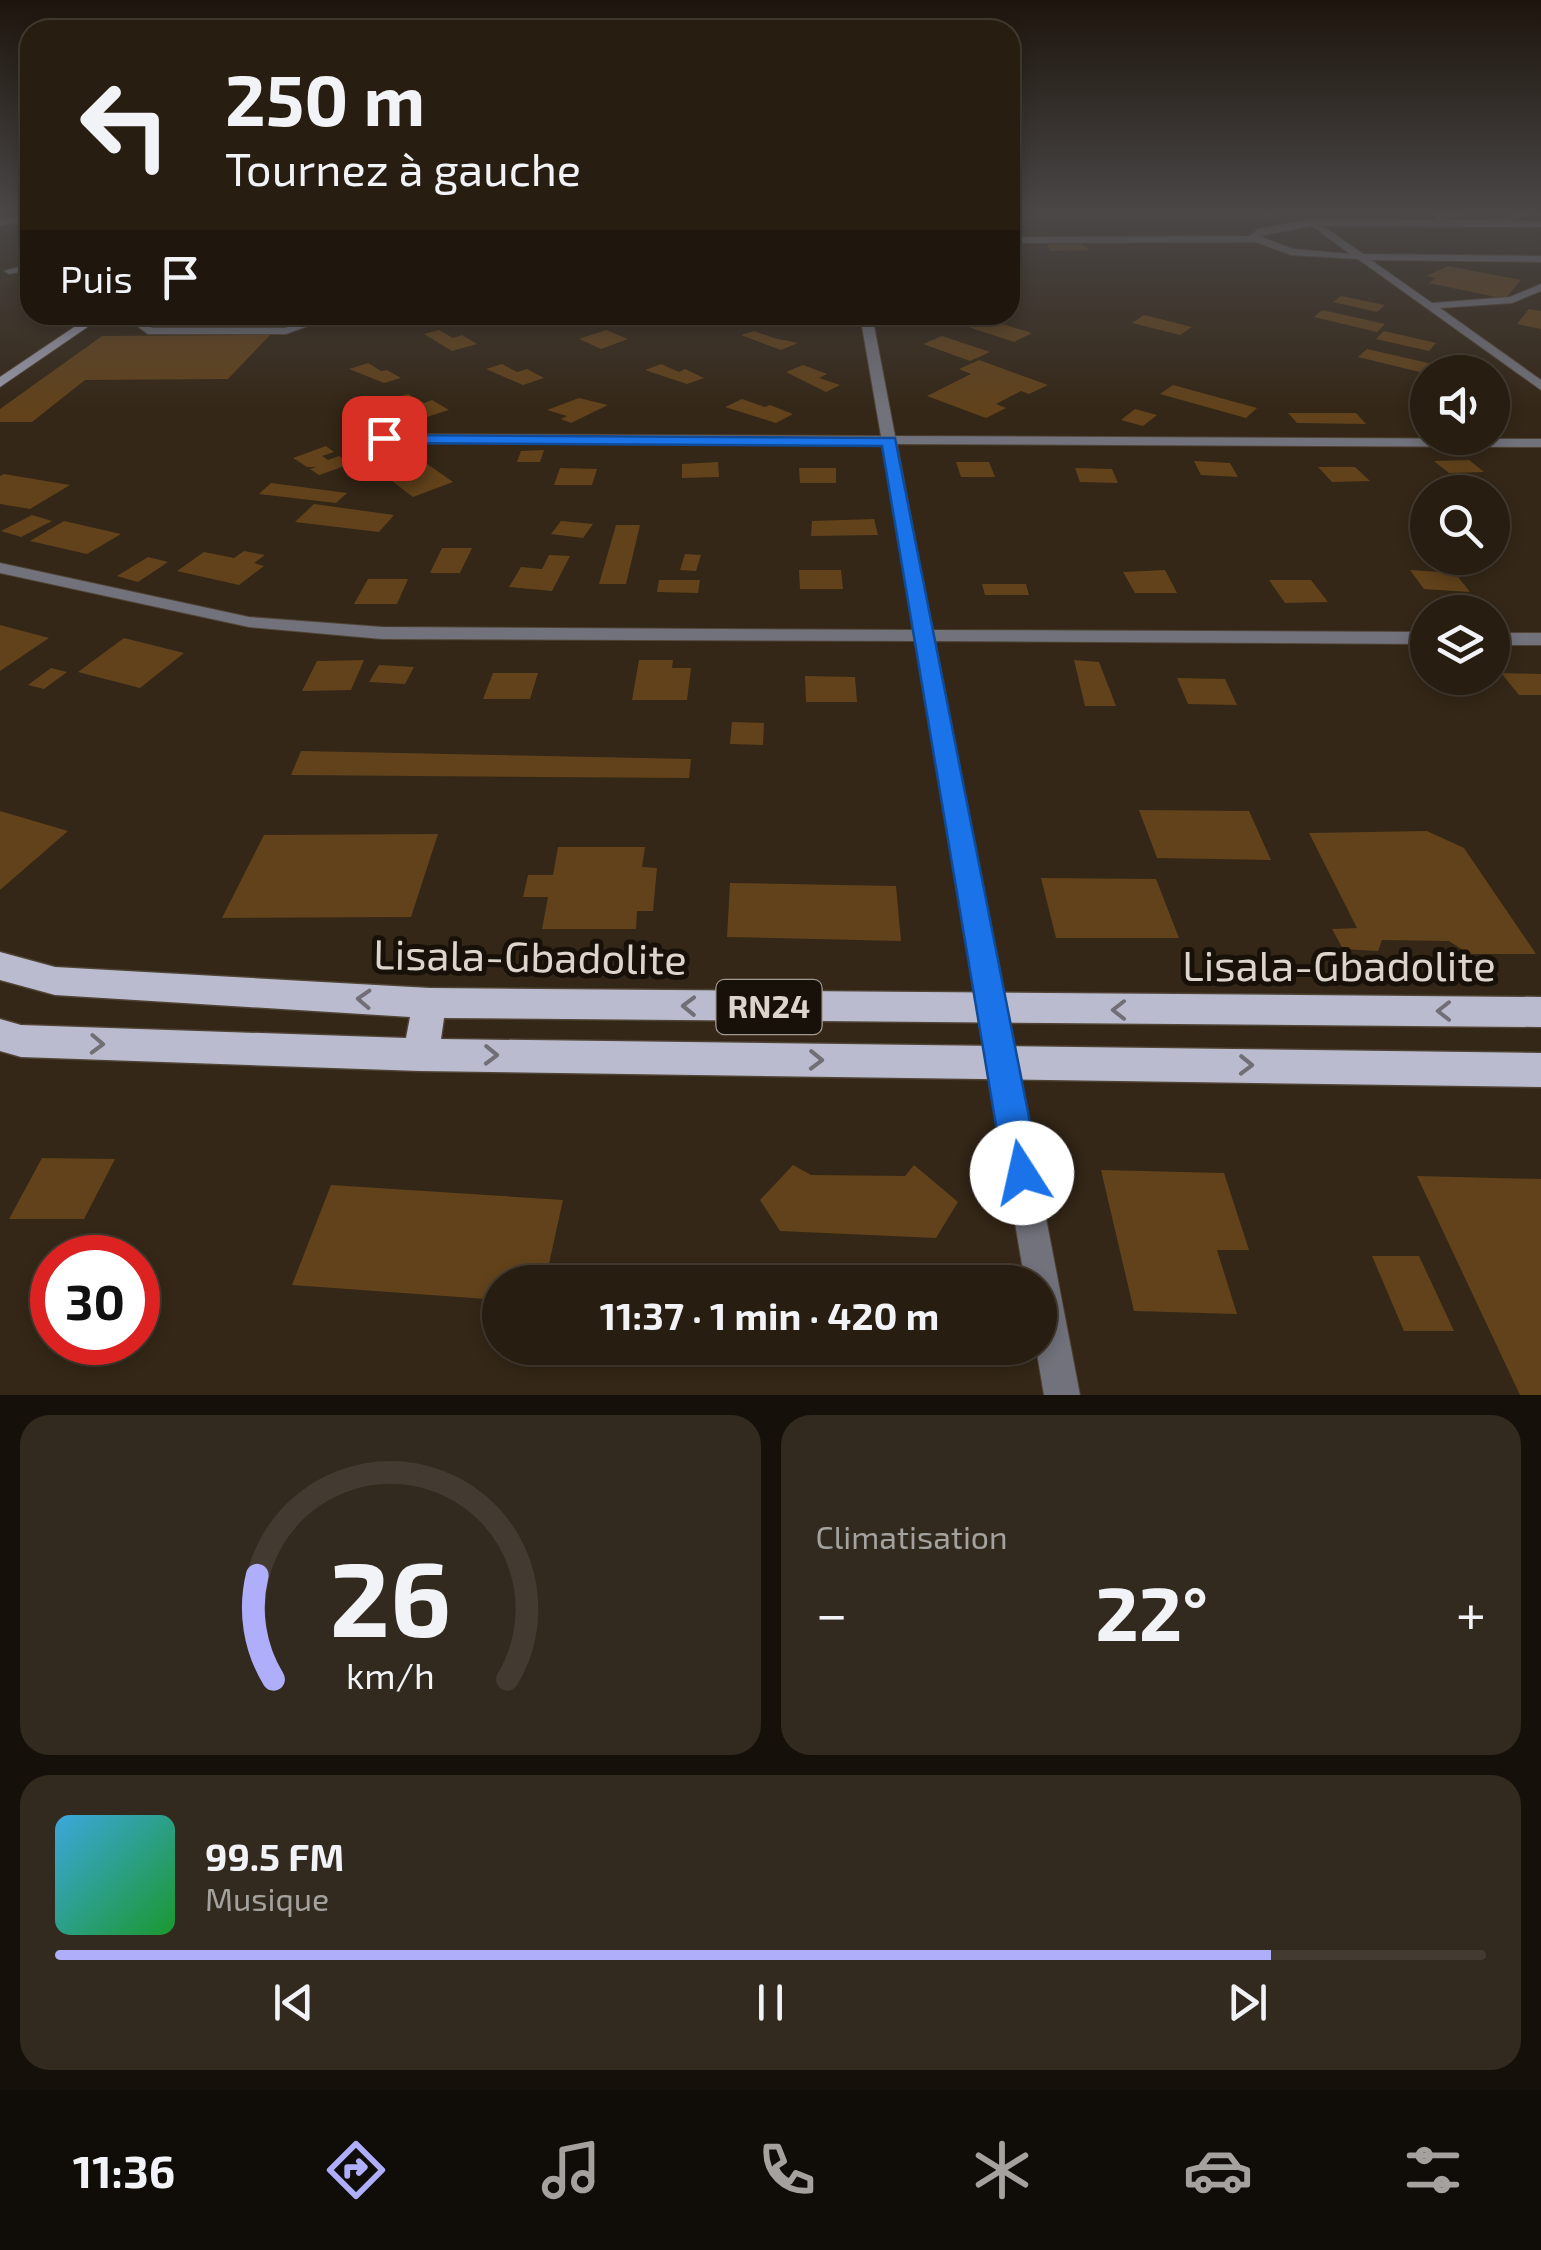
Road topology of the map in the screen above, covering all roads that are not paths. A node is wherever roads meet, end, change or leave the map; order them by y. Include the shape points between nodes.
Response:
1 (1393, 280) edge
2 (1541, 288) edge
3 (1429, 306) junction
4 (84, 325) edge
5 (143, 325) edge
6 (303, 325) edge
7 (868, 325) edge
8 (0, 383) edge
9 (1541, 386) edge
10 (384, 438) dead end
11 (890, 441) junction
12 (1541, 443) edge
13 (0, 568) edge
14 (925, 635) junction
15 (1410, 638) edge
16 (1510, 639) edge
17 (1541, 639) edge
18 (0, 966) edge
19 (430, 1003) junction
20 (992, 1010) junction
21 (1541, 1012) edge
22 (0, 1036) edge
23 (420, 1054) junction
24 (1002, 1062) junction
25 (1541, 1070) edge
26 (1062, 1395) edge

1 - 3 street
2 - 3 street via 1512,300
3 - 9 street
4 - 8 street
5 - 6 street via 148,331 286,331
7 - 11 street
10 - 11 street
11 - 12 street
11 - 14 street
13 - 14 street via 249,622 382,633
14 - 15 street
14 - 20 street
16 - 17 street
19 -> 18 main road, Lisala-Gbadolite / RN24 via 54,981
20 -> 19 main road, Lisala-Gbadolite / RN24
19 - 23 main road
21 -> 20 main road, Lisala-Gbadolite / RN24
20 - 24 street
22 -> 23 main road, RN24
23 -> 24 main road, RN24
24 -> 25 main road, RN24
24 - 26 street

